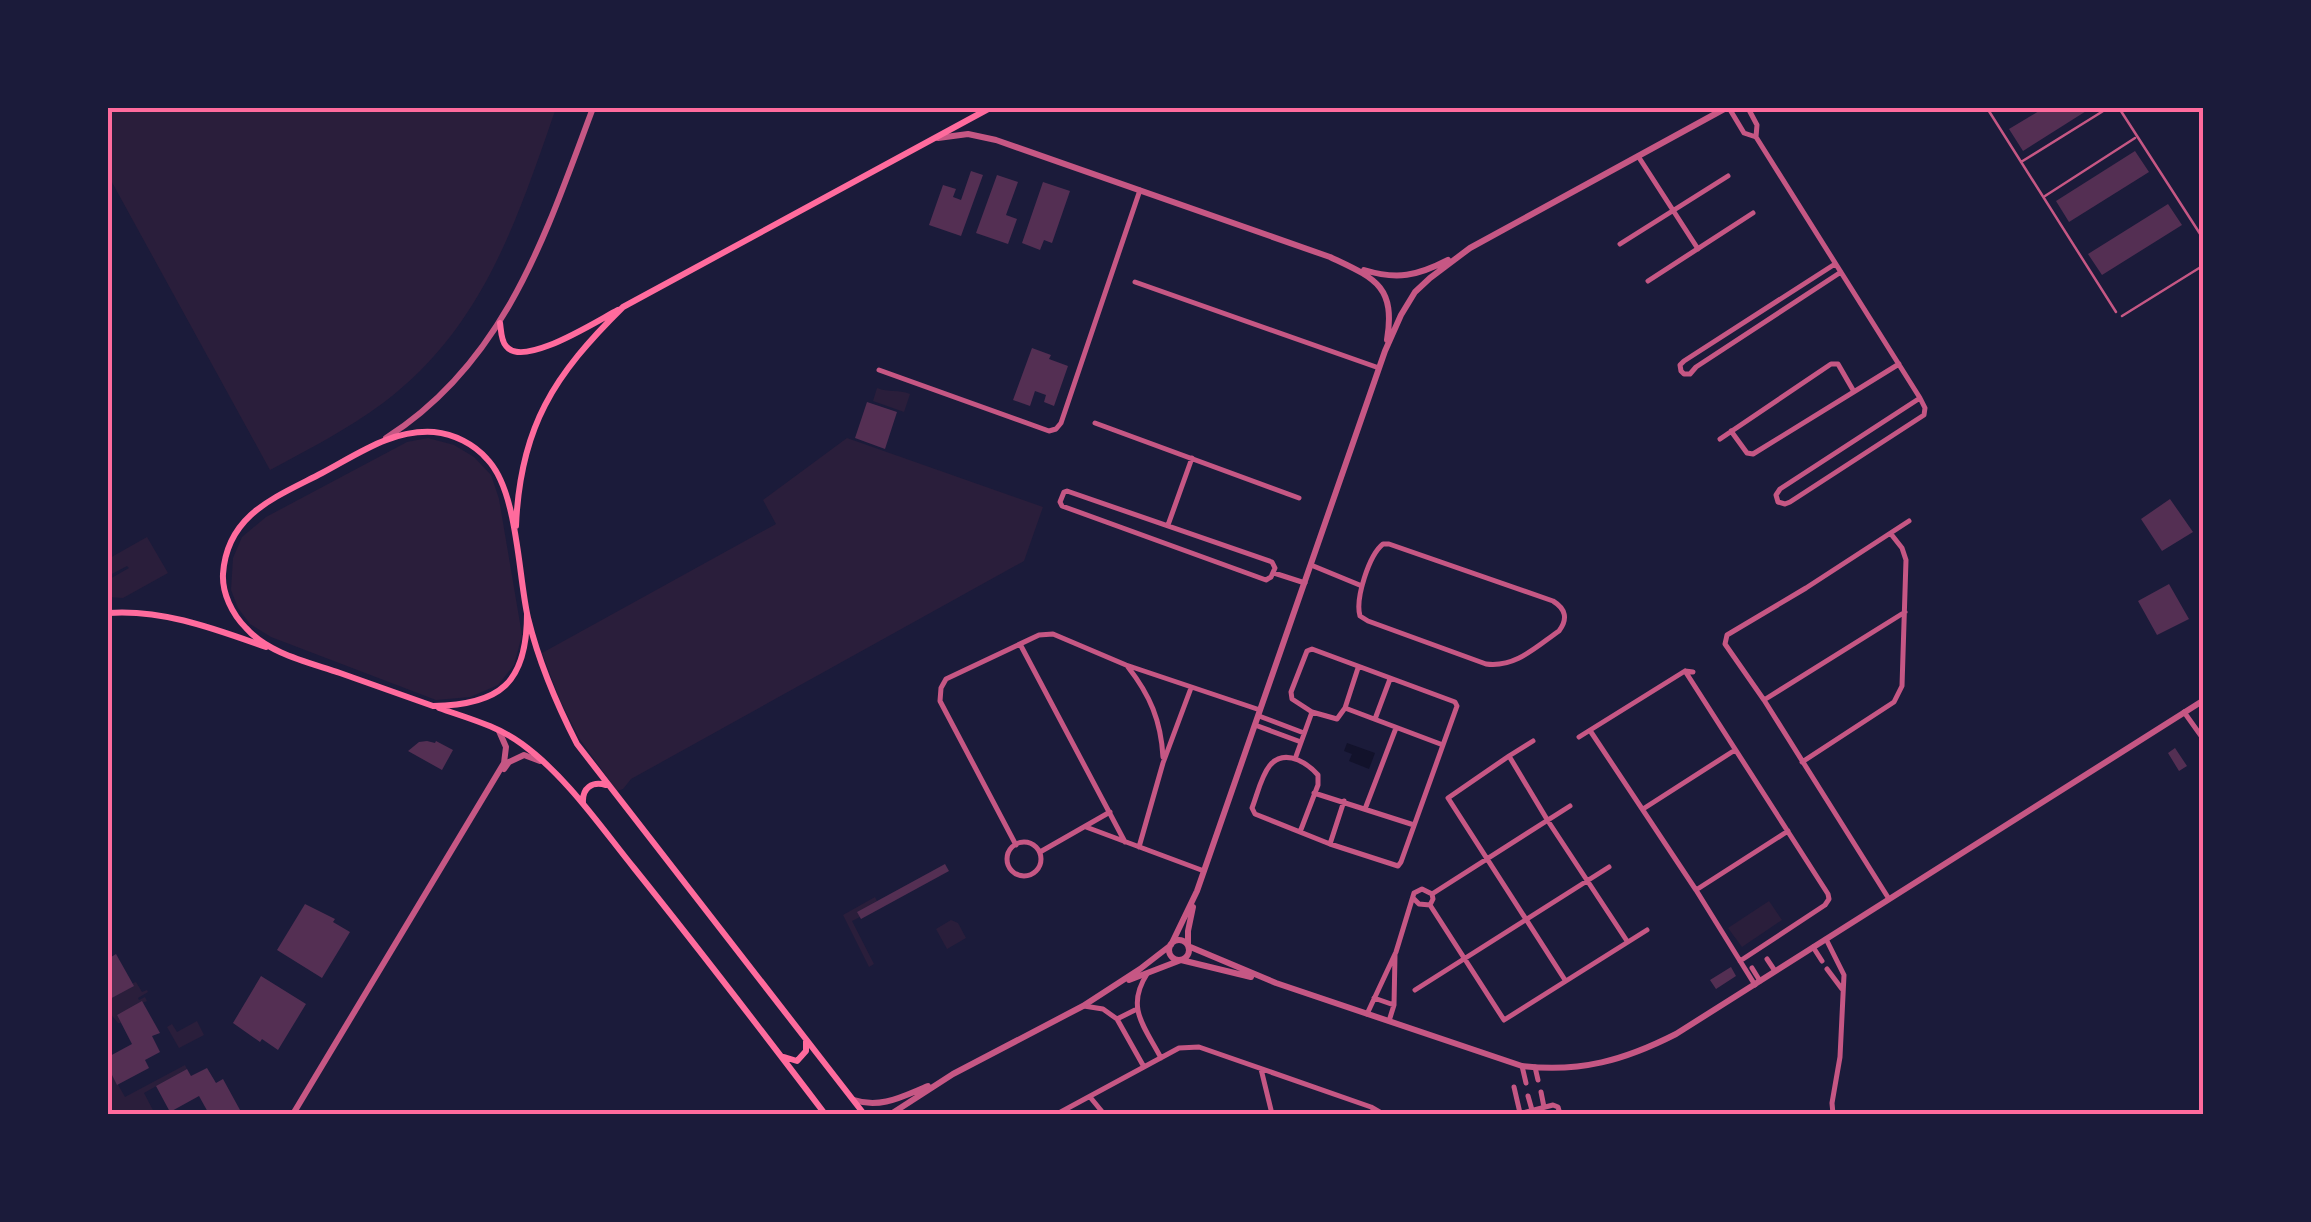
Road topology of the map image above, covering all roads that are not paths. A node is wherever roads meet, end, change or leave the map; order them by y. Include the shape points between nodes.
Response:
1 (593, 108) edge
2 (990, 108) edge
3 (1728, 108) edge
4 (1748, 108) edge
5 (1986, 108) edge
6 (2108, 108) edge
7 (2118, 108) edge
8 (1756, 137) junction
9 (2137, 137) junction
10 (927, 142) junction
11 (1638, 156) junction
12 (2021, 162) junction
13 (1728, 176) dead end
14 (1140, 190) junction
15 (2044, 197) junction
16 (1673, 210) junction
17 (1753, 213) dead end
18 (2204, 240) edge
19 (1620, 244) dead end
20 (1470, 248) junction
21 (1698, 249) junction
22 (1330, 257) junction
23 (1836, 264) junction
24 (2204, 265) edge
25 (1840, 272) junction
26 (1648, 281) dead end
27 (1135, 282) dead end
28 (623, 307) junction
29 (2116, 312) dead end
30 (2122, 316) dead end
31 (500, 322) junction
32 (1386, 351) junction
33 (1898, 364) junction
34 (1379, 368) junction
35 (879, 370) dead end
36 (1854, 392) junction
37 (1920, 398) junction
38 (1095, 423) dead end
39 (1732, 431) junction
40 (385, 439) junction
41 (1720, 439) dead end
42 (1192, 458) junction
43 (1299, 498) dead end
44 (1909, 522) dead end
45 (1168, 525) junction
46 (515, 532) junction
47 (1891, 534) junction
48 (1311, 566) junction
49 (1273, 573) junction
50 (1305, 583) junction
51 (1362, 586) junction
52 (1904, 612) junction
53 (108, 613) edge
54 (528, 614) junction
55 (1020, 644) junction
56 (277, 651) junction
57 (1126, 665) junction
58 (1358, 668) junction
59 (1390, 678) junction
60 (1192, 687) junction
61 (1764, 700) junction
62 (2203, 700) edge
63 (433, 706) junction
64 (1345, 708) junction
65 (1312, 712) junction
66 (2184, 712) junction
67 (1259, 713) junction
68 (1375, 720) junction
69 (1255, 725) junction
70 (1396, 728) junction
71 (498, 730) junction
72 (1591, 732) junction
73 (1304, 733) junction
74 (1579, 737) dead end
75 (2204, 740) edge
76 (1533, 741) dead end
77 (1301, 742) junction
78 (1443, 745) junction
79 (1734, 750) junction
80 (1509, 756) junction
81 (1295, 759) junction
82 (1802, 762) junction
83 (544, 763) junction
84 (1163, 763) junction
85 (493, 781) junction
86 (607, 786) junction
87 (1314, 793) junction
88 (1344, 802) junction
89 (583, 806) junction
90 (1570, 806) dead end
91 (1365, 809) junction
92 (1643, 809) junction
93 (1110, 812) junction
94 (1548, 821) junction
95 (1414, 824) junction
96 (1086, 827) junction
97 (1788, 831) junction
98 (1300, 832) junction
99 (1126, 842) junction
100 (1016, 844) junction
101 (1330, 844) junction
102 (1139, 846) junction
103 (1040, 852) junction
104 (1486, 859) junction
105 (1609, 866) dead end
106 (1204, 871) junction
107 (1588, 880) junction
108 (1696, 890) junction
109 (1197, 891) junction
110 (1432, 894) junction
111 (1413, 895) junction
112 (1889, 899) junction
113 (1418, 904) junction
114 (1430, 905) junction
115 (1409, 912) junction
116 (1526, 920) junction
117 (1648, 930) dead end
118 (1826, 939) junction
119 (1627, 941) junction
120 (1171, 945) junction
121 (1188, 946) junction
122 (1814, 947) junction
123 (1396, 952) junction
124 (1764, 953) junction
125 (1465, 958) junction
126 (1182, 960) junction
127 (1822, 961) dead end
128 (1746, 963) junction
129 (1827, 969) dead end
130 (1149, 971) junction
131 (1776, 971) junction
132 (1565, 980) junction
133 (1276, 983) junction
134 (1758, 983) junction
135 (1112, 988) junction
136 (1842, 989) junction
137 (1415, 990) dead end
138 (1374, 998) junction
139 (1394, 1005) junction
140 (1082, 1006) junction
141 (1136, 1010) junction
142 (1367, 1014) junction
143 (1118, 1019) junction
144 (1388, 1021) junction
145 (806, 1038) junction
146 (779, 1053) junction
147 (1160, 1058) junction
148 (1522, 1066) junction
149 (1144, 1067) junction
150 (1535, 1067) junction
151 (1261, 1069) junction
152 (943, 1080) junction
153 (1538, 1080) dead end
154 (1526, 1083) dead end
155 (1514, 1087) dead end
156 (1541, 1092) dead end
157 (1528, 1096) dead end
158 (1090, 1097) junction
159 (850, 1099) junction
160 (1544, 1107) junction
161 (1532, 1110) junction
162 (293, 1114) edge
163 (825, 1114) edge
164 (864, 1114) edge
165 (891, 1114) edge
166 (1057, 1114) edge
167 (1104, 1114) edge
168 (1272, 1114) edge
169 (1383, 1114) edge
170 (1520, 1114) edge
171 (1560, 1114) edge
172 (1833, 1114) edge

1 - 31 street via 546,232
2 - 10 main road
3 - 8 street via 1744,133
3 - 11 street
4 - 8 street
5 - 12 lane
6 - 12 lane
7 - 9 lane
8 - 23 street
9 - 15 lane
9 - 18 lane
10 - 14 street via 980,136
10 - 28 main road
11 - 16 street
11 - 20 street
12 - 15 lane
13 - 16 street
14 - 22 street
14 - 35 street via 1056,429
15 - 29 lane
16 - 19 street
16 - 21 street
17 - 21 street
20 - 22 street via 1406,276
20 - 32 street via 1416,292
21 - 26 street
22 - 32 street via 1384,292 1390,306
23 - 25 street
23 - 25 street via 1682,363 1680,371 1690,374
24 - 30 lane
25 - 33 street
27 - 34 street
28 - 31 main road via 545,348 520,353 504,344
28 - 46 main road via 587,342 545,405 523,458
31 - 40 street via 448,389
32 - 34 street
33 - 36 street
33 - 37 street
34 - 48 street
36 - 39 street via 1753,454
36 - 39 street via 1835,363
37 - 37 street via 1780,489 1778,502 1790,502 1924,415
38 - 42 street
39 - 41 street
40 - 46 main road via 434,432 474,447 501,479
40 - 56 main road via 266,502 232,535 222,584 232,610
42 - 43 street
42 - 45 street
44 - 47 street
45 - 49 street via 1272,562
45 - 49 street via 1067,491 1060,502 1266,580
46 - 54 main road
47 - 52 street via 1906,560
47 - 61 street via 1727,635 1725,644
48 - 50 street
48 - 51 street
49 - 50 street
50 - 67 street
51 - 51 street via 1357,607 1363,620 1486,664 1514,662 1559,632 1566,619 1553,602 1386,543 1376,550
52 - 61 street
52 - 82 street via 1902,686 1894,702
53 - 56 main road via 170,617
54 - 63 main road via 524,659 506,685 484,700
54 - 86 main road via 558,707
55 - 57 street via 1053,634
55 - 93 street
55 - 100 street via 946,678 940,688 940,701
56 - 63 main road
57 - 60 street
57 - 84 street via 1158,718
58 - 59 street
58 - 64 street
58 - 65 street via 1307,651 1292,699
59 - 68 street
59 - 78 street via 1457,704
60 - 67 street
60 - 84 street
61 - 82 street
62 - 66 street
63 - 71 main road
64 - 65 street via 1332,719
64 - 68 street
65 - 73 street
66 - 75 street
66 - 112 street
67 - 69 street
67 - 73 street
68 - 70 street
69 - 77 street
69 - 106 street
70 - 78 street
70 - 91 street
71 - 83 main road
71 - 85 street via 506,756
72 - 74 street
72 - 79 street via 1689,671
72 - 92 street
73 - 77 street
76 - 80 street
77 - 81 street
78 - 95 street
79 - 92 street
79 - 97 street
80 - 94 street
80 - 104 street via 1448,798
81 - 87 street via 1318,775
81 - 98 street via 1271,762 1252,812
82 - 112 street
83 - 85 street via 518,757
83 - 89 main road
84 - 102 street
85 - 162 street
86 - 89 main road via 588,786
86 - 145 main road
87 - 88 street
87 - 98 street
88 - 91 street
88 - 101 street
89 - 146 main road
90 - 94 street
91 - 95 street
92 - 108 street
93 - 96 street
93 - 99 street
94 - 104 street
94 - 107 street
95 - 101 street via 1398,866
96 - 99 street
96 - 103 street
97 - 108 street
97 - 124 street via 1829,899
98 - 101 street
99 - 102 street
100 - 103 street via 1028,842
100 - 103 street via 1008,864 1020,876 1034,874
102 - 106 street
104 - 110 street
104 - 116 street
105 - 107 street
106 - 109 street
107 - 116 street
107 - 119 street
108 - 128 street
109 - 120 street
109 - 121 street
110 - 111 street via 1420,889
110 - 114 street
111 - 113 street
111 - 115 street
112 - 118 street
113 - 114 street
113 - 115 street
114 - 125 street
115 - 123 street
116 - 125 street
116 - 132 street
117 - 119 street
118 - 122 street
118 - 136 street via 1844,975
119 - 132 street
120 - 121 street
120 - 126 street via 1172,957
120 - 135 street
121 - 126 street
121 - 133 street
122 - 127 street
122 - 131 street
123 - 138 street
123 - 139 street
124 - 128 street
124 - 131 street
125 - 132 street via 1504,1020
125 - 137 street
126 - 130 street
126 - 133 street
128 - 134 street
128 - 134 street
129 - 136 street
130 - 135 street
130 - 141 street
131 - 134 street
133 - 142 street
134 - 150 street via 1642,1052 1599,1065
135 - 140 street
136 - 172 street
138 - 139 street
138 - 142 street
139 - 144 street
140 - 143 street
140 - 152 street
141 - 143 street
141 - 147 street
142 - 144 street
143 - 149 street
144 - 148 street
145 - 146 main road via 801,1058
145 - 159 main road
146 - 163 main road
147 - 149 street
147 - 151 street via 1198,1047
148 - 150 street
148 - 154 street
149 - 158 street
150 - 153 street
151 - 168 street
151 - 169 street
152 - 159 street via 880,1104
152 - 165 street
155 - 170 street
156 - 160 street
157 - 161 street
158 - 166 street
158 - 167 street
159 - 164 main road
160 - 161 street
160 - 171 street via 1557,1106
161 - 170 street

